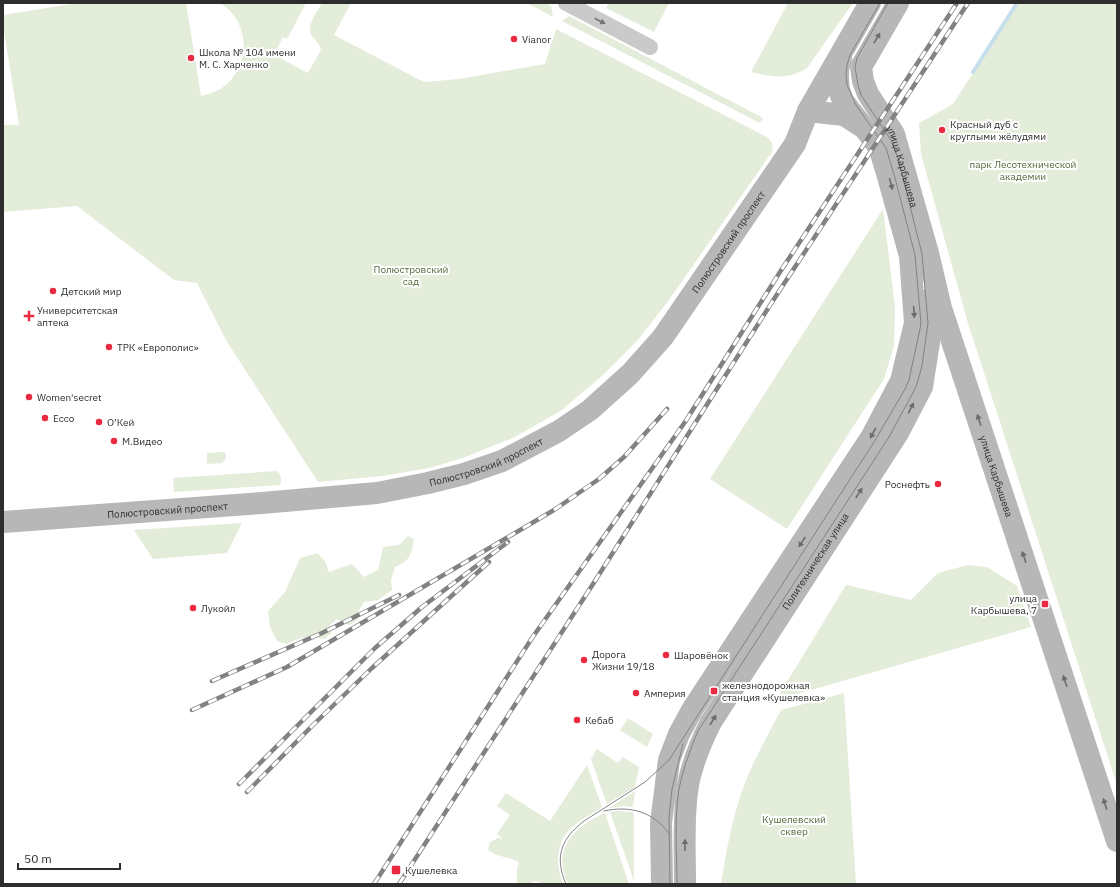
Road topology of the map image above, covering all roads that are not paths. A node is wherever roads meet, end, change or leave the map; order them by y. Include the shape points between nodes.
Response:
1 (566, 3) edge
2 (870, 3) edge
3 (898, 3) edge
4 (844, 46) junction
5 (650, 47) dead end
6 (861, 67) junction
7 (839, 90) junction
8 (808, 111) junction
9 (831, 113) junction
10 (866, 129) junction
11 (795, 144) junction
12 (919, 254) junction
13 (3, 522) edge
14 (1117, 841) edge
15 (662, 884) edge
16 (685, 884) edge

1 -> 5 street
2 - 4 main road
6 -> 3 main road
4 - 7 main road via 838,69
4 - 8 main road, Полюстровский проспект
6 - 7 main road via 855,77
6 - 12 main road, улица Карбышева via 862,81 868,94 894,134
7 - 8 main road
7 - 10 main road, Политехническая улица via 843,101
8 - 9 main road
8 - 11 main road, Полюстровский проспект
9 - 10 main road via 844,115
9 - 11 main road
10 -> 12 main road, Политехническая улица via 879,147
11 - 13 main road, Полюстровский проспект via 663,336 630,374 590,410 559,431 502,461 428,483 377,492
14 -> 12 main road, улица Карбышева via 941,308
12 -> 15 main road, Политехническая улица via 915,323 901,381 872,436 692,710 668,760 661,823
16 -> 12 main road, Политехническая улица via 687,791 700,742 898,433 922,387 932,323

